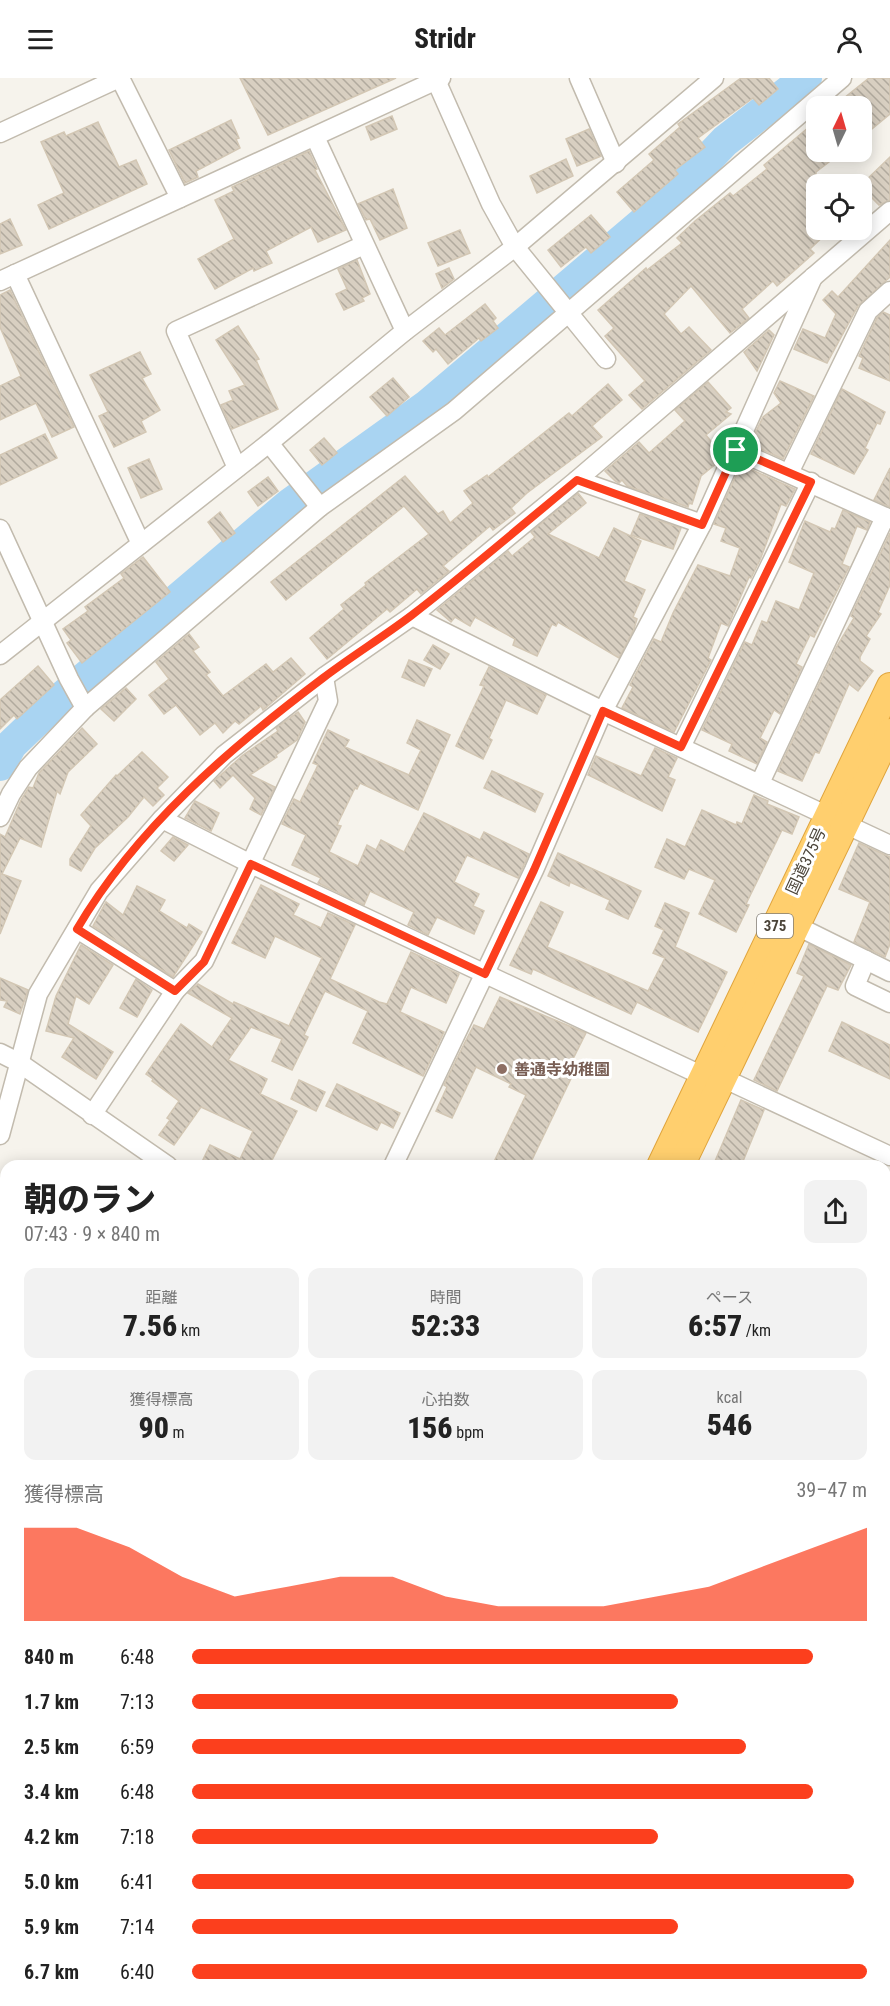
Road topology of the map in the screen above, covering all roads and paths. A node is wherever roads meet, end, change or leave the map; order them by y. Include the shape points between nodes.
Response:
1 (120, 78) edge
2 (579, 78) edge
3 (714, 78) edge
4 (842, 78) edge
5 (437, 79) edge
6 (0, 133) edge
7 (315, 137) junction
8 (616, 163) junction
9 (180, 198) junction
10 (890, 211) edge
11 (364, 245) junction
12 (515, 247) junction
13 (815, 273) junction
14 (8, 277) edge
15 (890, 291) edge
16 (558, 301) junction
17 (405, 331) junction
18 (606, 359) dead end
19 (269, 443) junction
20 (736, 450) junction
21 (237, 468) junction
22 (789, 473) junction
23 (577, 480) junction
24 (811, 482) junction
25 (310, 495) junction
26 (887, 518) edge
27 (702, 525) junction
28 (0, 529) edge
29 (141, 544) junction
30 (412, 616) junction
31 (44, 623) junction
32 (0, 655) edge
33 (324, 677) junction
34 (890, 686) edge
35 (77, 694) junction
36 (603, 711) junction
37 (890, 732) edge
38 (681, 747) junction
39 (760, 783) junction
40 (0, 818) edge
41 (162, 819) junction
42 (837, 819) junction
43 (890, 845) edge
44 (251, 864) junction
45 (797, 926) junction
46 (77, 929) junction
47 (866, 960) junction
48 (890, 972) edge
49 (485, 974) junction
50 (175, 991) junction
51 (890, 1003) edge
52 (0, 1053) edge
53 (18, 1062) junction
54 (711, 1075) junction
55 (92, 1115) junction
56 (0, 1136) edge
57 (890, 1154) edge
58 (159, 1160) edge
59 (396, 1160) edge
60 (663, 1160) edge
61 (683, 1160) edge

1 - 6 street
1 - 9 street
2 - 8 street
3 - 8 street
4 - 16 street
5 - 7 street
5 - 12 street via 491,204
7 - 9 street
7 - 11 street
8 - 12 street
9 - 14 street
10 - 13 street
11 - 17 street
11 - 21 street via 176,331
12 - 16 street
12 - 17 street
13 - 20 street
13 - 23 street
14 - 29 street
15 - 22 street via 868,311
16 - 18 street
16 - 25 street via 454,411
17 - 19 street
19 - 21 street
19 - 25 street
20 - 22 street
20 - 27 street
21 - 29 street
22 - 24 street
23 - 27 street
23 - 30 street
24 - 26 street
24 - 38 street
25 - 35 street
26 - 39 street
27 - 36 street
28 - 31 street
29 - 31 street
30 - 33 street
30 - 36 street
31 - 32 street
31 - 35 street
33 - 41 street via 224,755
33 - 44 street via 328,701
34 - 42 highway, 国道375号 / 375
35 - 40 street via 11,794
36 - 38 street
36 - 49 street
37 - 42 highway, 国道375号 / 375
38 - 39 street
39 - 42 street
41 - 44 street
41 - 46 street via 99,891
42 - 43 street
42 - 45 highway, 国道375号 / 375
42 - 54 highway, 国道375号 / 375
44 - 49 street
44 - 50 street via 204,962
45 - 47 street
45 - 54 highway, 国道375号 / 375
46 - 50 street
46 - 53 street via 38,994
47 - 48 street
47 - 51 street via 855,986
49 - 54 street
49 - 59 street
50 - 55 street
52 - 53 street
53 - 55 street
53 - 56 street
54 - 57 street
54 - 60 highway, 国道375号 / 375
54 - 61 highway, 国道375号 / 375
55 - 58 street

